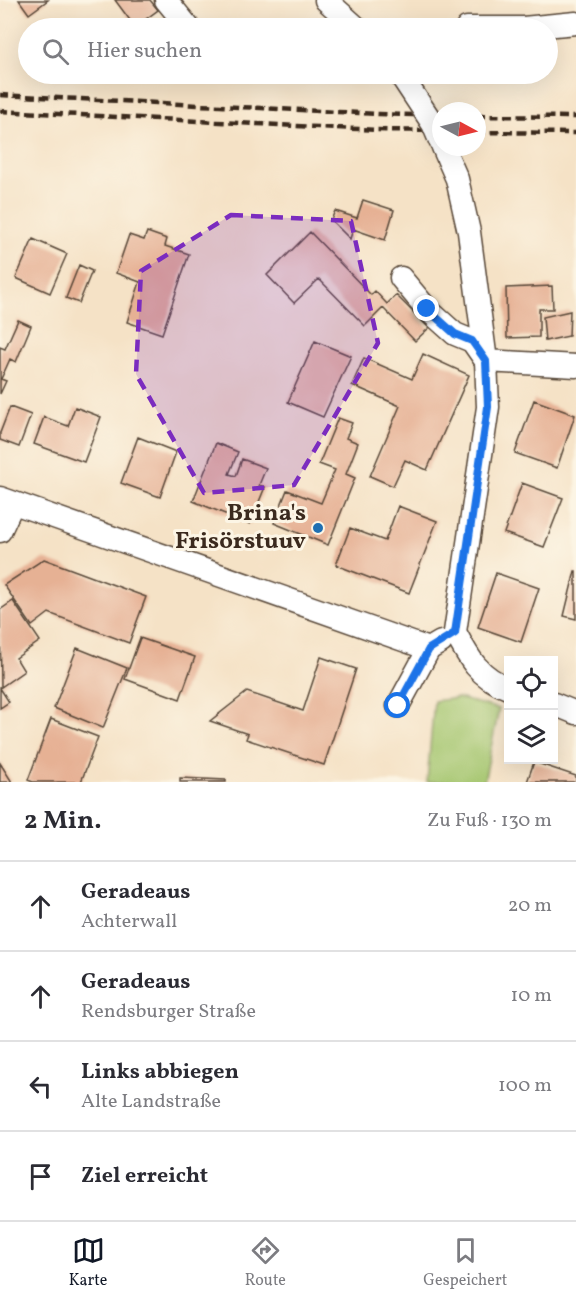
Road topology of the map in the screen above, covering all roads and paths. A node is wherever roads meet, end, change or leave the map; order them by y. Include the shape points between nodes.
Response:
1 (166, 0) edge
2 (326, 0) edge
3 (181, 18) edge
4 (346, 18) edge
5 (576, 23) edge
6 (558, 25) edge
7 (407, 84) edge
8 (432, 122) edge
9 (447, 156) edge
10 (401, 278) dead end
11 (486, 361) junction
12 (576, 366) edge
13 (7, 501) edge
14 (0, 531) edge
15 (455, 633) junction
16 (429, 649) junction
17 (504, 687) edge
18 (398, 706) dead end
19 (558, 706) edge
20 (576, 713) edge

1 - 3 street
2 - 4 street
5 - 6 street
7 - 8 street, bridge
9 - 11 street via 457,179 469,232
10 - 11 street via 455,334 472,341
11 - 12 street
11 - 15 street via 488,407
13 - 14 street
13 - 16 street
15 - 16 street
15 - 17 street via 470,662
16 - 18 street
19 - 20 street

